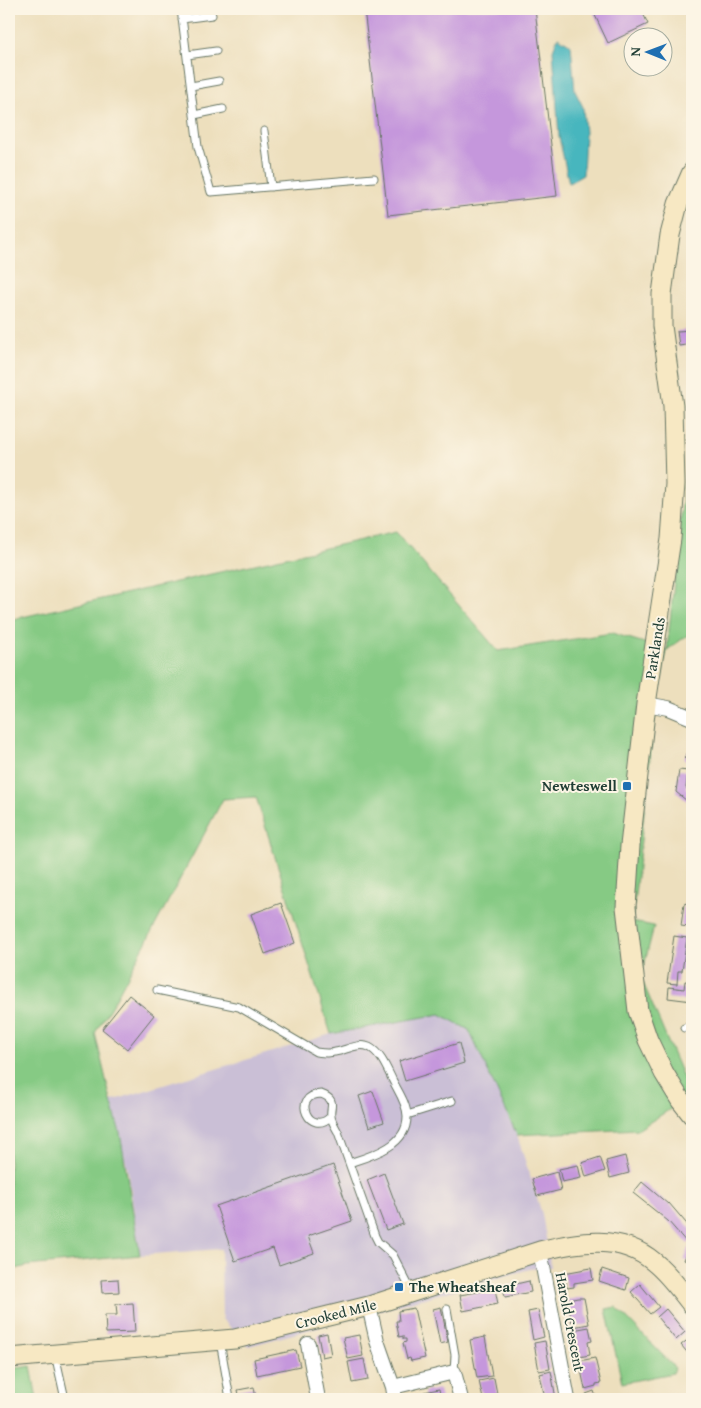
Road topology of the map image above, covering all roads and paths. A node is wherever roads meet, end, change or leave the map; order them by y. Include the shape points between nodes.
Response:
1 (181, 9) edge
2 (212, 15) dead end
3 (182, 19) junction
4 (216, 51) dead end
5 (187, 55) junction
6 (219, 81) dead end
7 (191, 86) junction
8 (223, 109) dead end
9 (194, 115) junction
10 (264, 131) dead end
11 (692, 172) edge
12 (374, 178) dead end
13 (271, 187) junction
14 (646, 704) junction
15 (692, 718) edge
16 (157, 990) dead end
17 (692, 1026) edge
18 (684, 1028) dead end
19 (452, 1101) dead end
20 (692, 1114) edge
21 (407, 1115) junction
22 (330, 1116) junction
23 (349, 1163) junction
24 (540, 1251) junction
25 (412, 1293) junction
26 (692, 1305) edge
27 (369, 1306) junction
28 (447, 1309) dead end
29 (220, 1341) junction
30 (308, 1344) dead end
31 (55, 1354) junction
32 (9, 1358) edge
33 (454, 1372) junction
34 (394, 1393) edge
35 (317, 1394) edge
36 (65, 1399) edge
37 (230, 1399) edge
38 (461, 1399) edge
39 (568, 1399) edge

1 - 3 lane
2 - 3 lane
3 - 5 lane
4 - 5 lane
5 - 7 lane
6 - 7 lane
7 - 9 lane
8 - 9 lane
9 - 13 lane via 198,147 211,192
10 - 13 lane
11 - 14 street, Parklands via 678,204 670,235 662,294 662,326 673,406 675,484 671,539
12 - 13 lane
14 - 15 street via 668,708
14 - 20 street, Parklands via 626,907 632,964 638,1011 648,1040 664,1073
16 - 21 lane via 239,1007 316,1052 325,1054 362,1045 369,1047 380,1057 402,1098
17 - 18 lane
19 - 21 lane
21 - 23 lane via 405,1128 394,1144
22 - 22 lane via 333,1107 325,1096 316,1094 308,1099 305,1108 311,1120 320,1122
22 - 23 lane
23 - 25 lane via 375,1236 393,1255
24 - 25 street, Crooked Mile
24 - 26 street, Crooked Mile via 595,1242 628,1247 665,1272
24 - 39 street, Harold Crescent
25 - 27 street, Crooked Mile
27 - 29 street, Crooked Mile
27 - 34 street
28 - 33 lane via 455,1355
29 - 31 street, Crooked Mile
29 - 37 lane
30 - 35 street
31 - 32 street, Crooked Mile
31 - 36 lane
33 - 34 street
33 - 38 street

